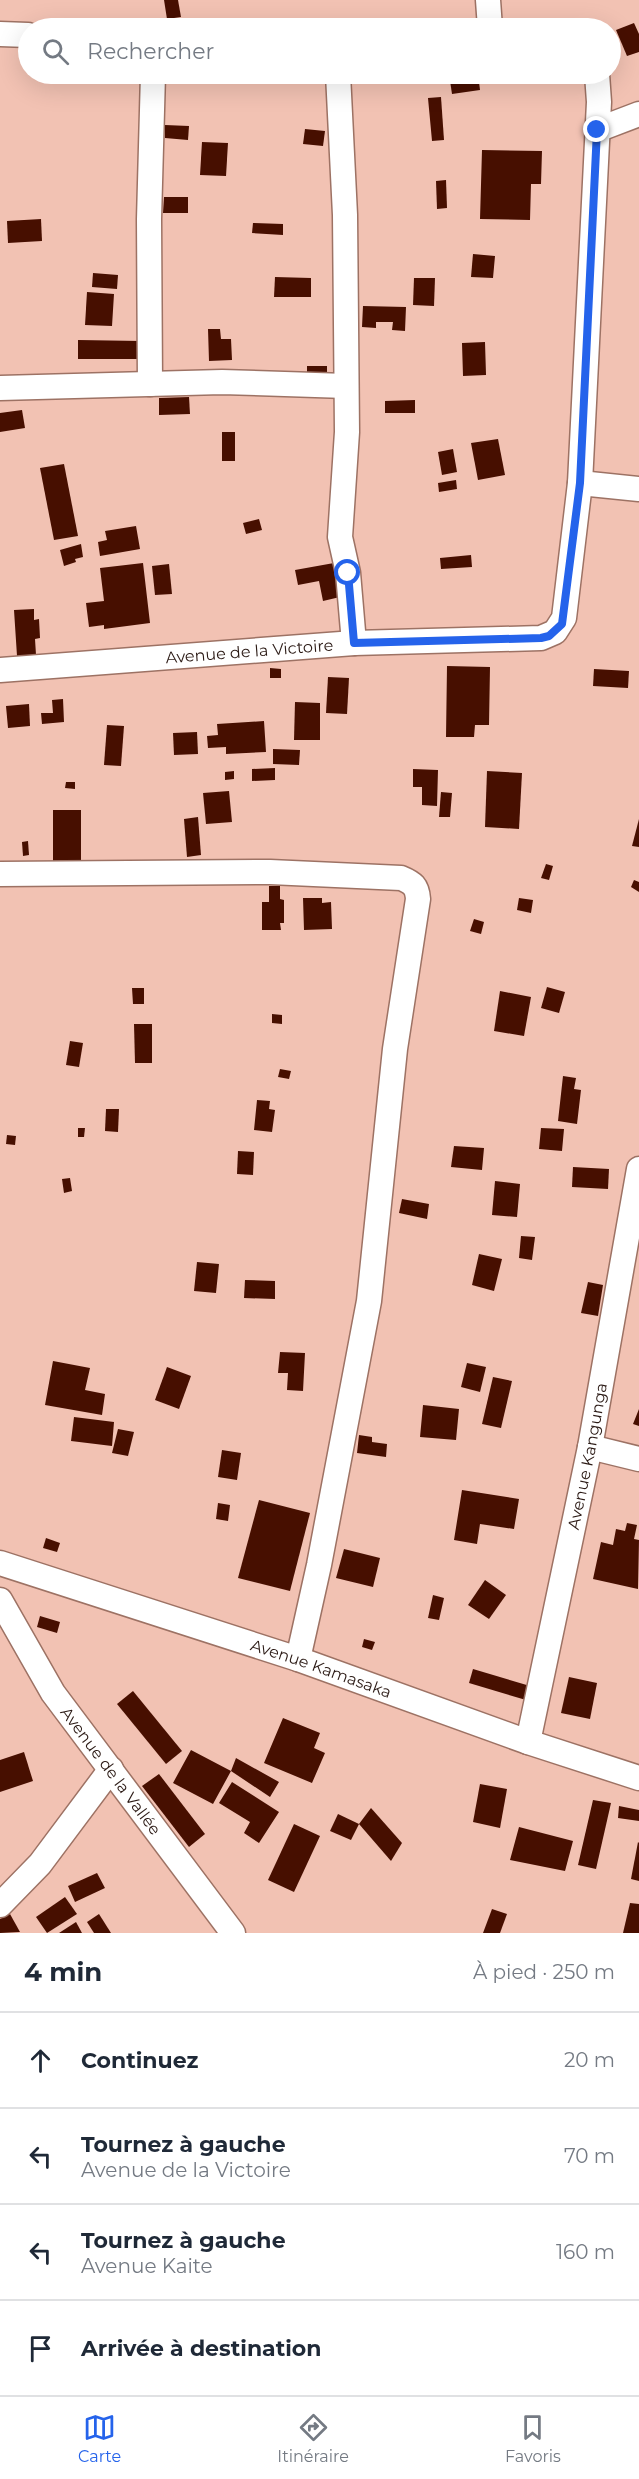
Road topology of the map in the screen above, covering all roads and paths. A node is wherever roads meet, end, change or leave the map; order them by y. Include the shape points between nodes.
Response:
1 (488, 0) edge
2 (489, 18) edge
3 (0, 34) edge
4 (18, 35) edge
5 (153, 84) edge
6 (338, 84) edge
7 (598, 84) edge
8 (639, 114) edge
9 (597, 130) junction
10 (150, 384) junction
11 (346, 386) junction
12 (0, 388) edge
13 (580, 483) junction
14 (639, 489) edge
15 (354, 643) junction
16 (0, 670) edge
17 (0, 874) edge
18 (639, 1169) edge
19 (590, 1447) junction
20 (639, 1459) edge
21 (0, 1563) edge
22 (0, 1600) edge
23 (298, 1659) junction
24 (528, 1742) junction
25 (111, 1769) junction
26 (639, 1778) edge
27 (0, 1905) edge
28 (233, 1933) edge

1 - 2 street
3 - 4 street
5 - 10 street
6 - 11 street via 345,215
7 - 9 street
8 - 9 street
9 - 13 street
10 - 11 street
10 - 12 street
11 - 15 street via 346,479 340,537 348,573
13 - 14 street
13 - 15 street, Avenue de la Victoire via 564,618 559,629 541,638
15 - 16 street, Avenue de la Victoire
17 - 23 street via 270,872 401,878 417,889 395,1049 369,1301
18 - 19 street, Avenue Kangunga
19 - 20 street
19 - 24 street, Avenue Kangunga
21 - 23 street, Avenue Kamasaka
22 - 25 street, Avenue de la Vallée via 53,1693
23 - 24 street, Avenue Kamasaka
24 - 26 street, Avenue Kamasaka
25 - 27 street via 40,1864
25 - 28 street, Avenue de la Vallée

